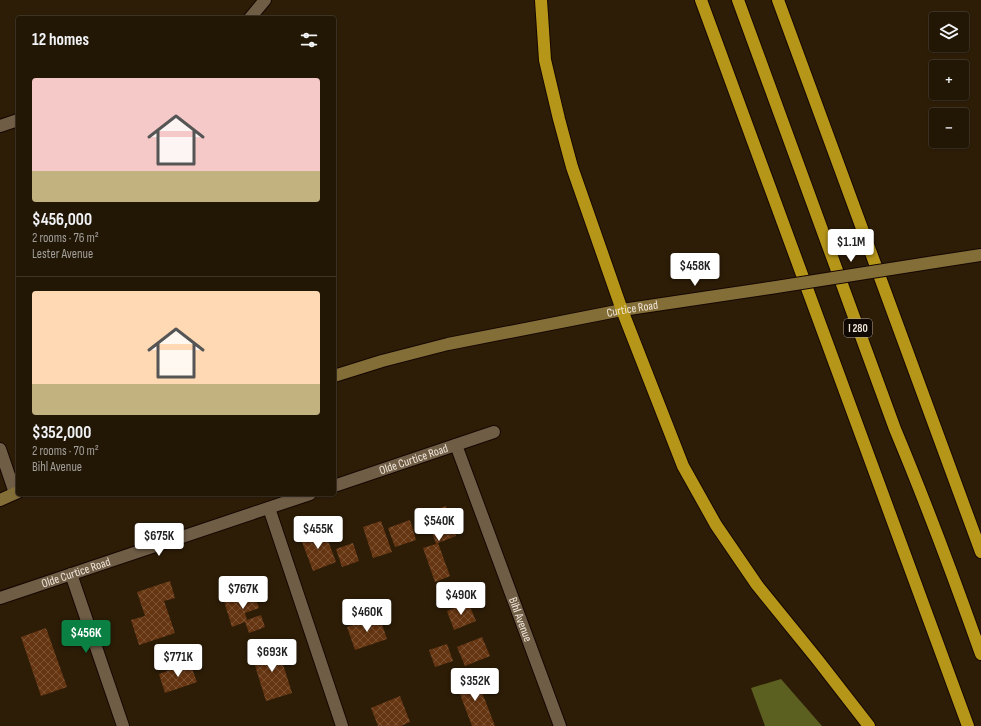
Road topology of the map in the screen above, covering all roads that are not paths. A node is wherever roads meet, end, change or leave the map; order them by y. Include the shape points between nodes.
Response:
1 (265, 0) edge
2 (541, 0) edge
3 (701, 0) edge
4 (738, 0) edge
5 (778, 0) edge
6 (252, 16) edge
7 (16, 121) edge
8 (0, 126) edge
9 (981, 255) edge
10 (622, 310) junction
11 (336, 375) edge
12 (494, 432) dead end
13 (456, 445) junction
14 (0, 449) edge
15 (336, 485) edge
16 (16, 490) edge
17 (16, 493) edge
18 (304, 496) edge
19 (0, 500) edge
20 (269, 508) junction
21 (981, 552) edge
22 (71, 574) junction
23 (0, 598) edge
24 (981, 654) edge
25 (123, 726) edge
26 (342, 726) edge
27 (560, 726) edge
28 (869, 726) edge
29 (968, 726) edge

1 - 6 street
2 - 10 highway via 545,60 559,118 572,167
3 - 29 highway
4 - 24 highway, I 280 via 895,429 941,543
5 - 21 highway
7 - 8 street
9 - 10 street, Curtice Road, bridge
10 - 11 street, Curtice Road via 448,344
10 - 28 highway via 683,466 716,526 757,585
12 - 13 street, Olde Curtice Road
13 - 15 street, Olde Curtice Road
13 - 27 street, Bihl Avenue
14 - 16 street
17 - 19 street
18 - 20 street, Olde Curtice Road
20 - 22 street, Olde Curtice Road
20 - 26 street
22 - 23 street, Olde Curtice Road
22 - 25 street

